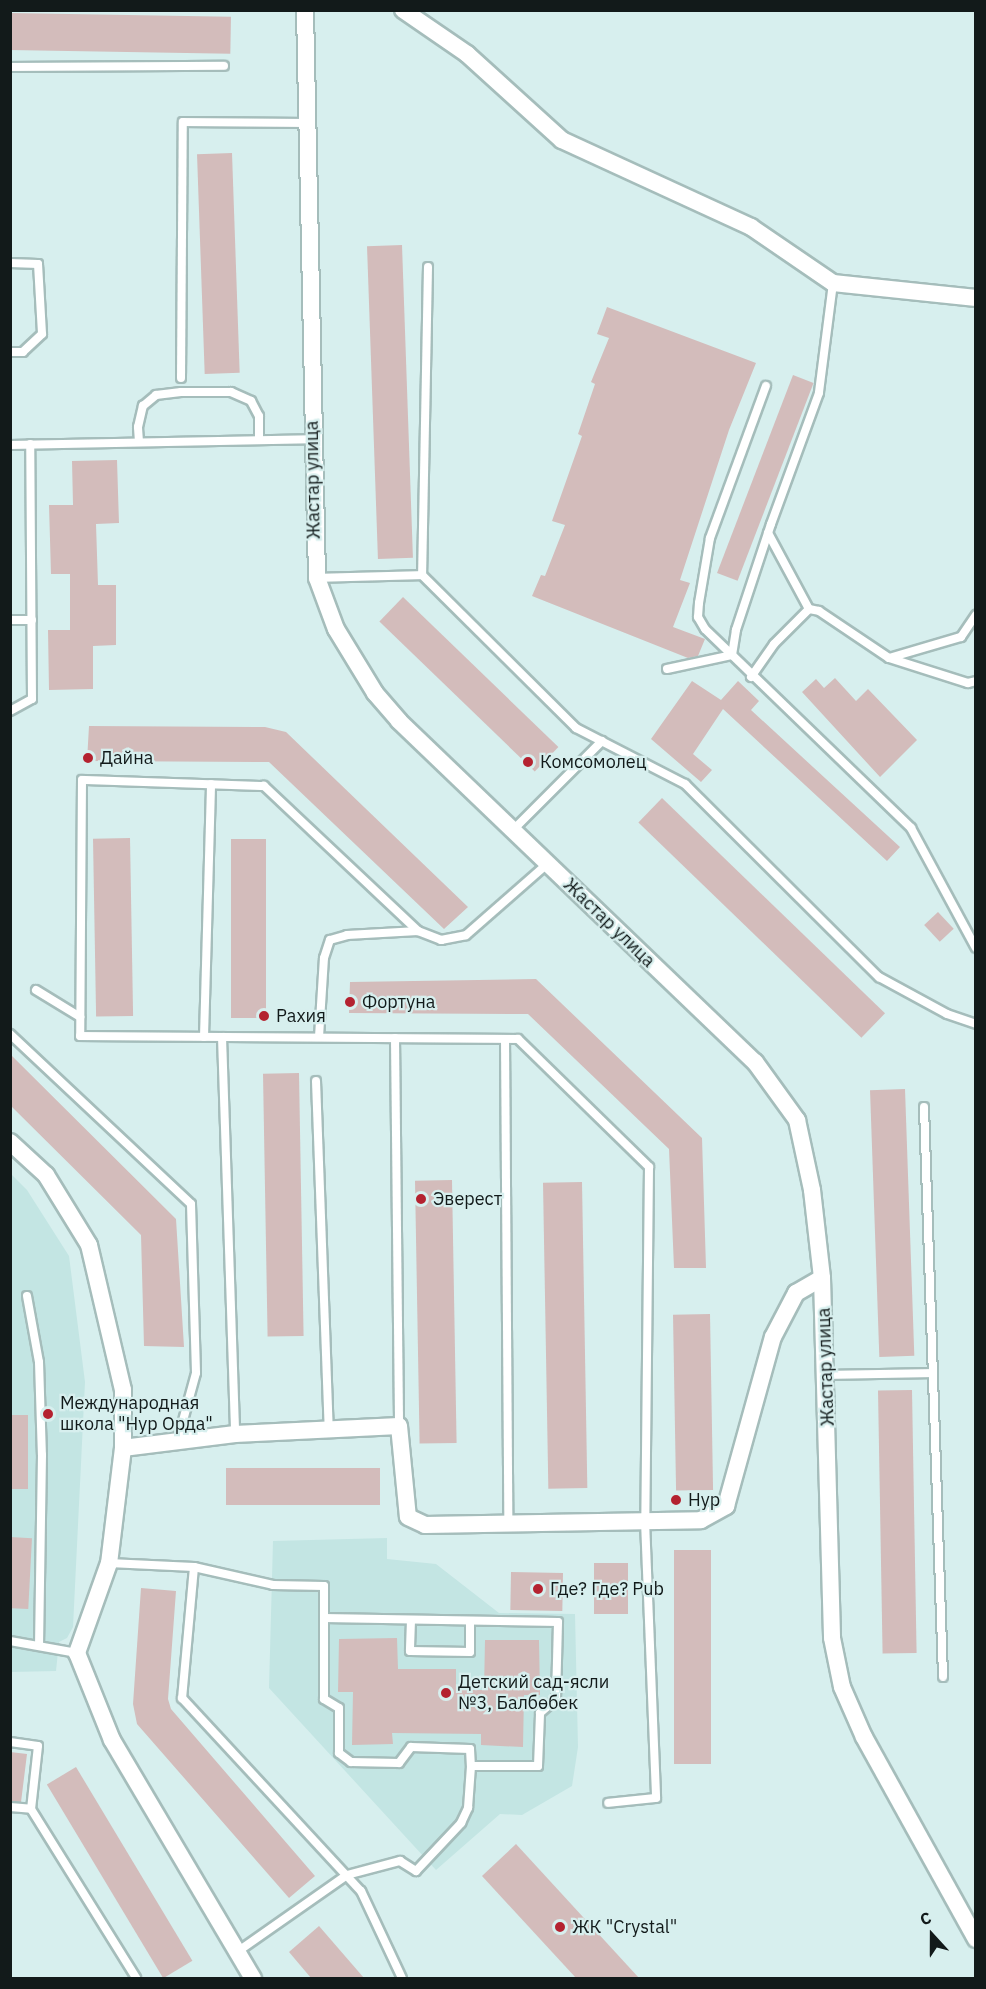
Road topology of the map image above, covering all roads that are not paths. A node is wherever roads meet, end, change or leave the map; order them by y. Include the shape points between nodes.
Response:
1 (305, 10) edge
2 (403, 10) edge
3 (224, 66) dead end
4 (10, 67) edge
5 (305, 123) junction
6 (10, 263) edge
7 (428, 267) dead end
8 (833, 283) junction
9 (975, 298) edge
10 (10, 352) edge
11 (181, 378) dead end
12 (766, 386) dead end
13 (311, 439) junction
14 (259, 440) junction
15 (139, 442) junction
16 (30, 444) junction
17 (10, 445) edge
18 (768, 533) junction
19 (422, 575) junction
20 (317, 578) junction
21 (809, 609) junction
22 (975, 615) edge
23 (10, 620) edge
24 (32, 620) junction
25 (732, 655) junction
26 (889, 658) junction
27 (668, 669) dead end
28 (751, 677) junction
29 (975, 681) edge
30 (10, 711) edge
31 (602, 741) junction
32 (211, 784) junction
33 (513, 830) junction
34 (547, 864) junction
35 (418, 932) junction
36 (975, 948) edge
37 (36, 990) dead end
38 (80, 1017) junction
39 (975, 1024) edge
40 (10, 1034) edge
41 (204, 1037) junction
42 (222, 1037) junction
43 (319, 1038) junction
44 (395, 1038) junction
45 (505, 1039) junction
46 (316, 1081) dead end
47 (924, 1107) dead end
48 (10, 1142) edge
49 (822, 1278) junction
50 (27, 1296) dead end
51 (932, 1373) junction
52 (827, 1375) junction
53 (399, 1426) junction
54 (329, 1428) junction
55 (234, 1434) junction
56 (178, 1439) junction
57 (123, 1448) junction
58 (645, 1521) junction
59 (508, 1523) junction
60 (109, 1563) junction
61 (194, 1567) junction
62 (324, 1618) junction
63 (411, 1620) junction
64 (470, 1621) junction
65 (10, 1641) edge
66 (39, 1643) junction
67 (77, 1653) junction
68 (943, 1677) dead end
69 (10, 1743) edge
70 (471, 1766) junction
71 (608, 1803) dead end
72 (10, 1807) edge
73 (31, 1809) junction
74 (347, 1875) junction
75 (975, 1940) edge
76 (235, 1954) junction
77 (136, 1978) edge
78 (253, 1978) edge
79 (402, 1978) edge

1 - 5 street, Жастар улица
2 - 8 street via 467,54 562,140 751,227
3 - 4 lane
5 - 11 lane via 183,122
5 - 13 street, Жастар улица
6 - 10 lane via 38,264 42,334 23,352
7 - 19 lane
8 - 9 street
8 - 18 lane via 819,393
12 - 25 lane via 710,538 699,603 699,617 705,629
13 - 14 lane
13 - 20 street, Жастар улица
14 - 15 lane
14 - 15 lane via 259,416 251,401 231,392 190,392 156,395 143,406
15 - 16 lane
16 - 17 lane
16 - 24 lane
18 - 21 lane
18 - 25 lane via 736,630
19 - 20 lane
19 - 31 lane via 576,728
20 - 33 street, Жастар улица via 336,629 375,693
21 - 26 lane via 819,611
21 - 28 lane via 774,644
22 - 26 lane via 961,637
23 - 24 lane
24 - 30 lane via 32,699
25 - 27 lane
25 - 28 lane
26 - 29 lane via 968,683
28 - 36 lane via 911,828
31 - 33 lane
31 - 39 lane via 685,784 879,977 947,1014
32 - 35 lane via 264,786
32 - 38 lane via 82,780
32 - 41 lane
33 - 34 street, Жастар улица
34 - 35 lane, Жастар улица via 466,935 441,939
34 - 49 street, Жастар улица via 755,1062 797,1120 812,1190
35 - 43 lane, Жастар улица via 347,935 330,940 324,958
37 - 38 lane
38 - 41 lane via 80,1036
40 - 56 lane via 191,1204 196,1373
41 - 42 lane
42 - 43 lane
42 - 55 lane
43 - 44 lane
44 - 45 lane
44 - 53 lane
45 - 58 lane via 518,1039 650,1167
45 - 59 lane
46 - 54 lane
47 - 51 lane
48 - 57 street via 46,1175 89,1245 123,1390
49 - 52 street, Жастар улица
49 - 58 street via 796,1293 772,1337 726,1506 701,1520
50 - 66 lane via 39,1362 42,1443
51 - 52 lane
51 - 68 lane
52 - 75 street, Жастар улица via 832,1638 842,1687 864,1737
53 - 54 street
53 - 59 street via 408,1517 425,1525
54 - 55 street
55 - 56 street
56 - 57 street
57 - 60 street
58 - 59 street
58 - 71 lane via 656,1798
60 - 61 lane
60 - 67 street
61 - 62 lane via 273,1585 324,1586
61 - 74 lane via 182,1698
62 - 63 lane
62 - 70 lane via 324,1699 339,1708 339,1753 351,1762 399,1763 411,1747 470,1749
63 - 64 lane
63 - 64 lane via 410,1651 470,1652
64 - 70 lane via 558,1622 556,1699 540,1713 538,1766
65 - 66 lane
66 - 67 lane
67 - 76 street via 112,1740
69 - 73 lane via 38,1746
70 - 74 lane via 468,1808 461,1823 416,1871 400,1861
72 - 73 lane
73 - 77 lane
74 - 76 lane
74 - 79 lane via 361,1891
76 - 78 street

